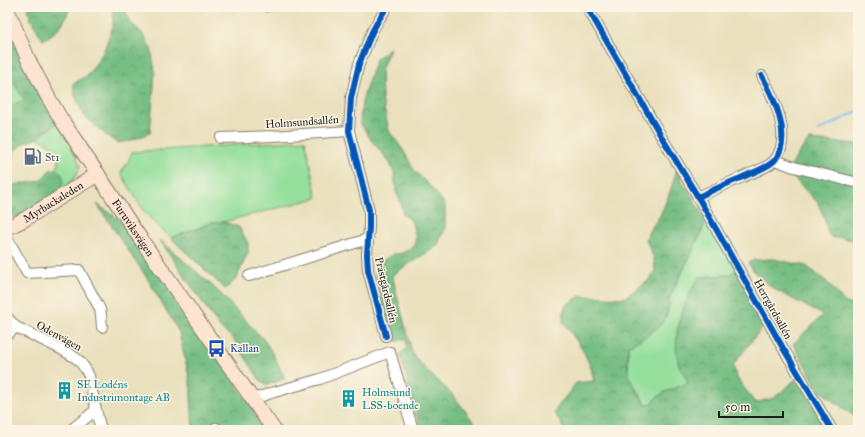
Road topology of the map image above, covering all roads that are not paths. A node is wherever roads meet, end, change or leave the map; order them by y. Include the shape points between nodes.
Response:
1 (387, 7) edge
2 (587, 7) edge
3 (8, 10) edge
4 (762, 76) dead end
5 (349, 131) junction
6 (221, 138) dead end
7 (775, 160) junction
8 (98, 174) junction
9 (858, 183) edge
10 (698, 197) junction
11 (7, 228) edge
12 (7, 238) edge
13 (368, 239) junction
14 (249, 276) dead end
15 (7, 317) edge
16 (16, 327) junction
17 (102, 327) dead end
18 (7, 334) edge
19 (386, 336) dead end
20 (253, 399) junction
21 (96, 410) junction
22 (71, 430) edge
23 (101, 430) edge
24 (213, 430) edge
25 (218, 430) edge
26 (274, 430) edge
27 (413, 430) edge
28 (832, 430) edge

1 - 5 street, Holmsundsallén via 372,32 360,64 351,98
2 - 10 street, Herrgårdsallén
3 - 8 main road, Furuviksvägen via 28,59 48,97
4 - 7 street via 781,122 783,138
5 - 6 street, Holmsundsallén
5 - 13 street, Prästgårdsallén via 369,210
7 - 9 street
7 - 10 street via 763,168
8 - 11 main road, Myrbackaleden
8 - 20 main road, Furuviksvägen
10 - 28 street, Herrgårdsallén
12 - 17 street via 27,273 79,270 100,310
13 - 14 street
13 - 19 street, Prästgårdsallén via 368,270
15 - 16 street, Odenvägen
16 - 18 street
16 - 21 street, Odenvägen via 61,349 81,363 88,376
20 - 26 main road, Furuviksvägen
20 - 27 street via 320,379 390,352
21 - 22 street
21 - 23 street, Odenvägen
24 - 25 street

